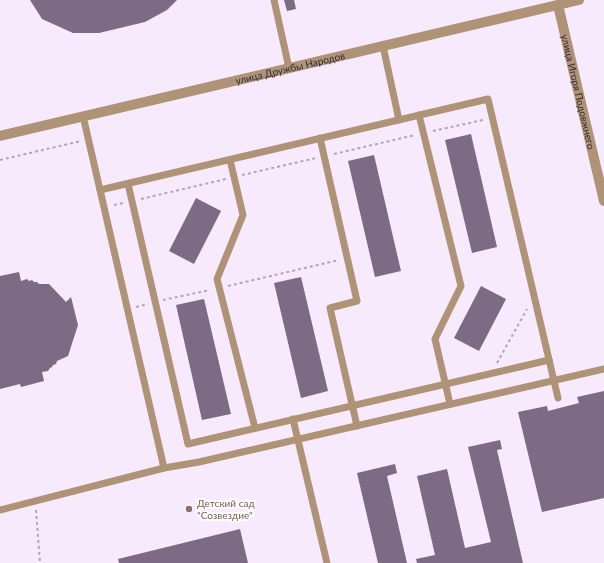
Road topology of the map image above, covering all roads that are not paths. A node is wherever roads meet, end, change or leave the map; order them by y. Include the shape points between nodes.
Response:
1 (274, 0) edge
2 (580, 0) edge
3 (558, 5) junction
4 (383, 46) junction
5 (289, 68) junction
6 (419, 115) junction
7 (82, 116) junction
8 (399, 120) junction
9 (0, 136) edge
10 (320, 138) junction
11 (230, 160) junction
12 (128, 184) junction
13 (100, 190) junction
14 (604, 201) edge
15 (549, 360) junction
16 (604, 368) edge
17 (554, 380) junction
18 (446, 384) junction
19 (558, 398) dead end
20 (450, 404) junction
21 (352, 406) junction
22 (293, 420) junction
23 (357, 426) junction
24 (255, 428) junction
25 (298, 439) junction
26 (164, 468) junction
27 (0, 510) edge
28 (327, 563) edge

1 - 5 lane
2 - 3 street, улица Дружбы Народов
3 - 4 street, улица Дружбы Народов
3 - 14 street, улица Игоря Подовжнего
4 - 5 street, улица Дружбы Народов
4 - 8 lane
5 - 7 street, улица Дружбы Народов
6 - 8 lane
6 - 15 lane via 488,99
6 - 18 lane via 461,286 435,339
7 - 9 street, улица Дружбы Народов
7 - 13 lane
8 - 10 lane
10 - 11 lane
10 - 21 lane via 357,301 330,308
11 - 12 lane
11 - 24 lane via 243,214 217,279
12 - 13 lane
12 - 24 lane via 188,444
13 - 26 lane
15 - 17 lane
15 - 18 lane
16 - 17 lane
17 - 19 lane
17 - 20 lane
18 - 20 lane
18 - 21 lane
20 - 23 lane
21 - 22 lane
21 - 23 lane
22 - 24 lane
22 - 25 lane
23 - 25 lane
25 - 26 lane
25 - 28 lane
26 - 27 lane

